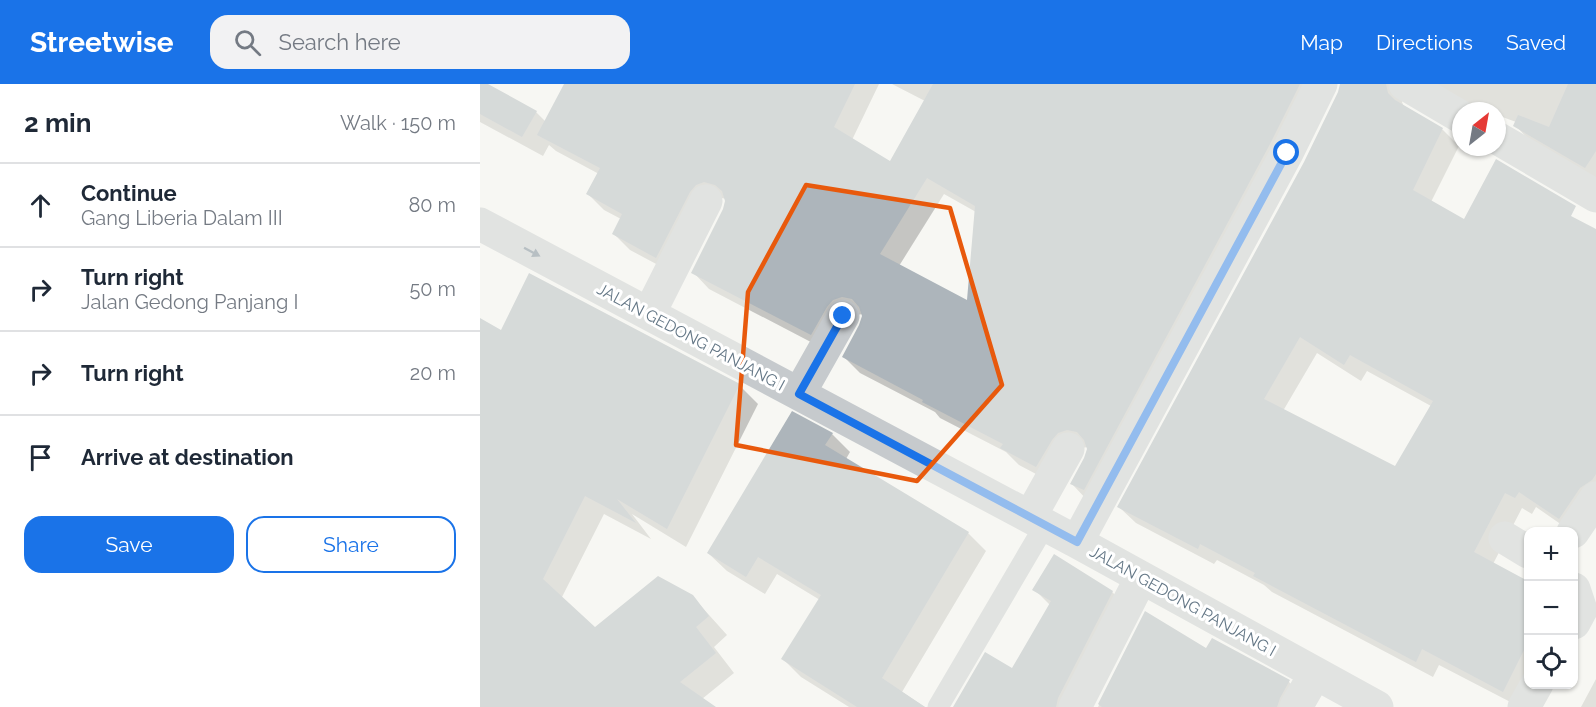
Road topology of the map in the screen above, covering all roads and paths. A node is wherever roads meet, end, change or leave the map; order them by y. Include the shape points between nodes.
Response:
1 (1321, 84) edge
2 (1405, 84) edge
3 (1452, 112) edge
4 (1506, 143) edge
5 (1596, 196) edge
6 (706, 201) dead end
7 (480, 224) edge
8 (649, 314) junction
9 (843, 316) dead end
10 (799, 394) junction
11 (1068, 450) dead end
12 (1596, 498) edge
13 (1038, 521) junction
14 (1576, 527) edge
15 (1077, 542) junction
16 (1141, 578) junction
17 (1578, 601) edge
18 (1578, 616) edge
19 (1315, 674) junction
20 (1534, 689) edge
21 (938, 707) edge
22 (1075, 707) edge
23 (1296, 707) edge
24 (1377, 707) edge
25 (1524, 707) edge

1 - 15 street
2 - 3 street
4 - 5 street
6 - 8 street
7 -> 8 street, JALAN GEDONG PANJANG I
8 - 10 street, JALAN GEDONG PANJANG I
9 - 10 street
10 - 13 street, JALAN GEDONG PANJANG I
11 - 13 street
12 - 14 street
13 - 15 street, JALAN GEDONG PANJANG I
13 - 21 lane
15 - 16 street, JALAN GEDONG PANJANG I
16 - 19 street, JALAN GEDONG PANJANG I
16 - 22 street
17 - 18 street
19 - 23 street
19 - 24 street, JALAN GEDONG PANJANG I
20 - 25 street

